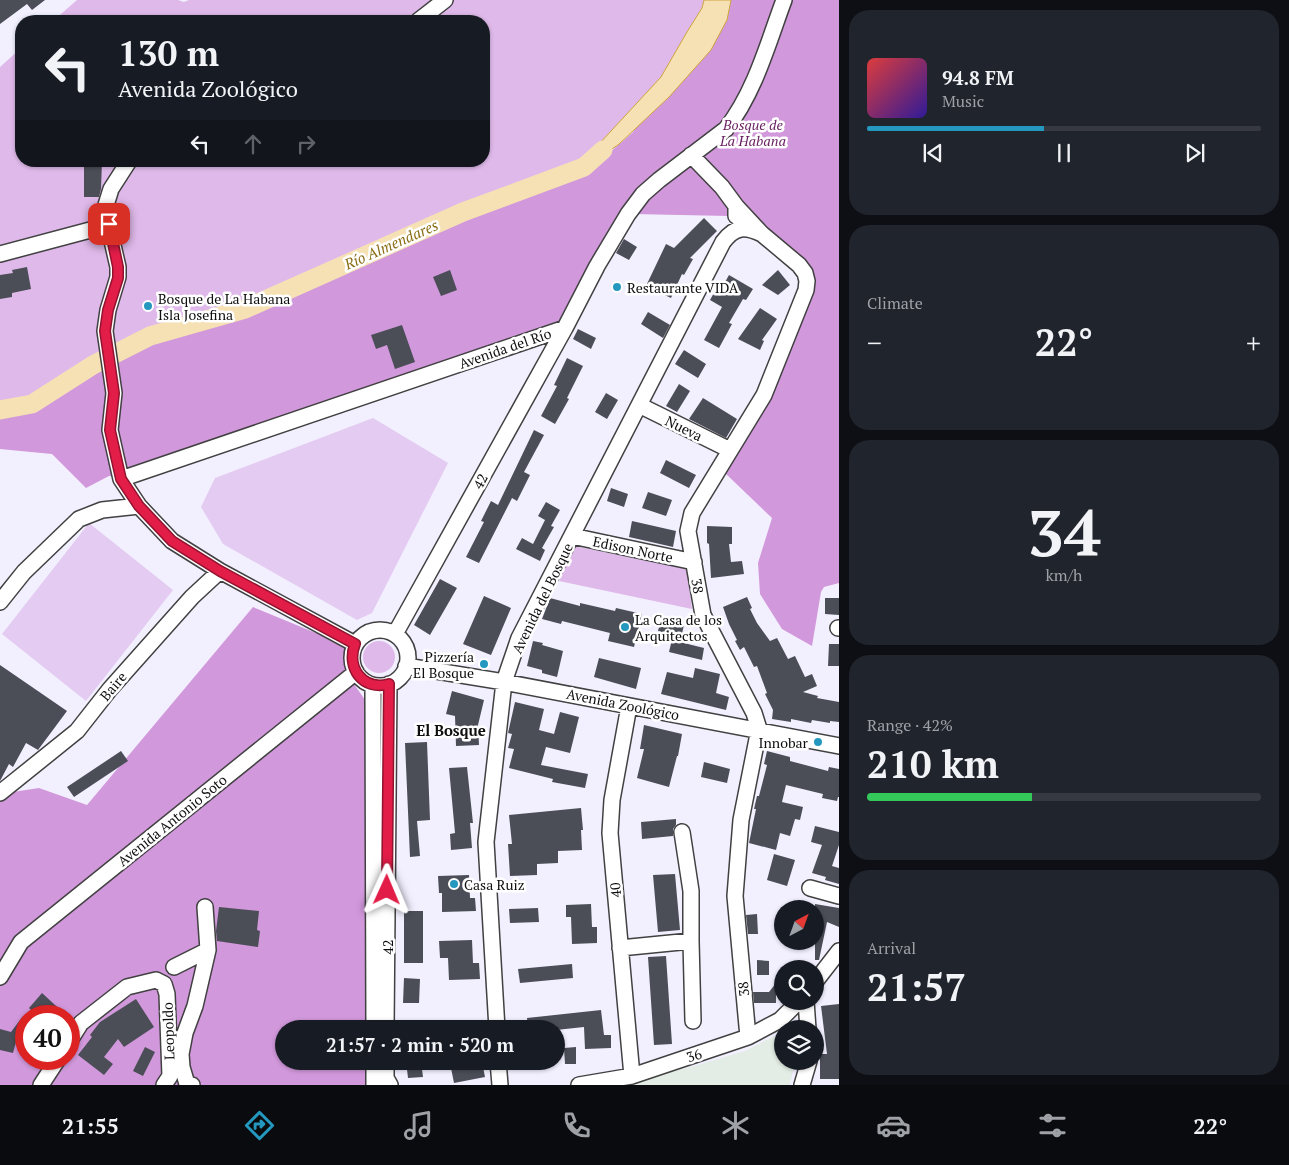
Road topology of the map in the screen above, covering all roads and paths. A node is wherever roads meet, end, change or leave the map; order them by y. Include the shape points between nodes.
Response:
1 (445, 0) edge
2 (784, 0) edge
3 (426, 15) edge
4 (691, 155) junction
5 (125, 167) edge
6 (736, 206) junction
7 (109, 224) junction
8 (729, 233) junction
9 (762, 234) junction
10 (0, 254) edge
11 (565, 328) junction
12 (639, 405) junction
13 (730, 450) junction
14 (121, 479) junction
15 (139, 506) junction
16 (572, 536) junction
17 (694, 562) junction
18 (220, 571) junction
19 (0, 602) edge
20 (395, 634) junction
21 (355, 644) junction
22 (406, 666) junction
23 (356, 672) junction
24 (504, 682) junction
25 (389, 684) junction
26 (373, 686) junction
27 (629, 706) junction
28 (759, 729) junction
29 (839, 746) edge
30 (0, 793) edge
31 (682, 832) dead end
32 (810, 888) dead end
33 (839, 896) edge
34 (205, 907) dead end
35 (691, 941) junction
36 (620, 948) junction
37 (208, 950) junction
38 (837, 958) edge
39 (174, 967) dead end
40 (824, 972) edge
41 (0, 977) edge
42 (790, 1010) edge
43 (374, 1020) edge
44 (386, 1020) edge
45 (496, 1020) edge
46 (693, 1021) dead end
47 (80, 1025) edge
48 (748, 1037) junction
49 (51, 1070) edge
50 (374, 1070) edge
51 (386, 1070) edge
52 (499, 1070) edge
53 (807, 1070) edge
54 (632, 1076) junction
55 (41, 1085) edge
56 (164, 1085) edge
57 (192, 1085) edge
58 (374, 1085) edge
59 (390, 1085) edge
60 (500, 1085) edge
61 (579, 1085) edge
62 (802, 1085) edge

1 - 3 street
2 - 4 street, Avenida del Río via 744,104 726,129
4 - 6 street
4 - 11 street, Avenida del Río via 643,194 628,214
5 - 7 street via 107,199
6 - 8 street, Avenida del Bosque via 736,221
6 - 9 street, 38
7 - 10 street
7 - 14 street via 118,272 105,331 114,393 110,430
8 - 9 street via 743,228
8 - 12 street, Avenida del Bosque
9 - 13 street, 38 via 799,265 805,273 806,290 764,395
11 - 14 street, Avenida del Río
11 - 20 street, 42
12 - 13 street, Nueva
12 - 16 street, Avenida del Bosque
13 - 17 street, 38 via 692,513 688,531
14 - 15 street
15 - 18 street via 172,541
15 - 19 street via 102,510 79,518 24,572
16 - 17 street, Edison Norte
16 - 24 street, Avenida del Bosque via 519,638
17 - 28 street, 38 via 703,616 754,713
18 - 21 street
18 - 30 street, Baire via 192,597 77,731
20 - 21 street via 377,629 360,637
20 - 22 street via 406,648
21 - 23 street via 352,658
22 - 24 street, Avenida Zoológico
22 - 25 street via 398,679
23 - 26 street
23 - 41 street, Avenida Antonio Soto via 21,942
24 - 27 street, Avenida Zoológico
24 - 45 street, Avenida del Bosque via 486,842
25 - 26 street
25 - 44 street, 42
26 - 43 street, 42
27 - 28 street, Avenida Zoológico
27 - 36 street, 40 via 612,800 610,833
28 - 29 street, Avenida Zoológico
28 - 48 street, 38 via 741,820 734,896
31 - 35 street via 691,890
32 - 33 street
34 - 37 street
35 - 36 street
35 - 46 street
36 - 54 street, 40
37 - 39 street
37 - 57 street via 181,1054 187,1084
38 - 40 street
42 - 48 street, 36 via 780,1020
47 - 56 street, Leopoldo via 128,987 156,980 164,984 170,1076
48 - 54 street, 36
49 - 55 street
50 - 58 street
51 - 59 street
52 - 60 street
53 - 62 street
54 - 61 street, 36

